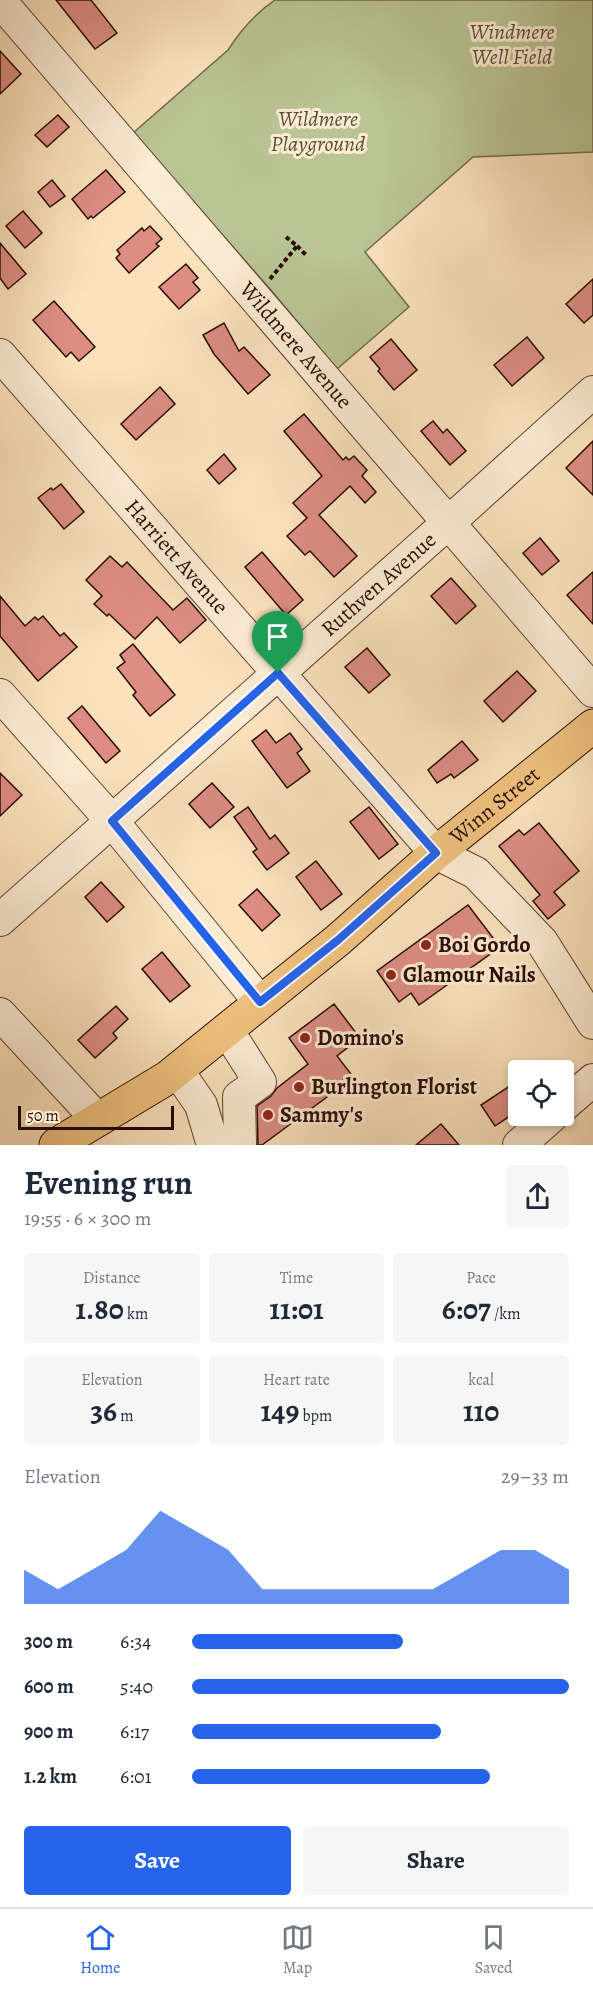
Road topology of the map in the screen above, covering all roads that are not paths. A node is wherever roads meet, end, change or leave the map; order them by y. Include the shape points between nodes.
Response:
1 (2, 2) edge
2 (0, 355) edge
3 (593, 392) edge
4 (448, 523) junction
5 (278, 673) junction
6 (593, 691) edge
7 (0, 695) edge
8 (593, 726) edge
9 (112, 821) junction
10 (436, 853) junction
11 (0, 920) edge
12 (260, 1002) junction
13 (0, 1014) edge
14 (593, 1023) edge
15 (227, 1029) junction
16 (177, 1070) junction
17 (593, 1080) edge
18 (574, 1096) edge
19 (98, 1120) junction
20 (541, 1126) edge
21 (56, 1145) edge
22 (213, 1145) edge
23 (238, 1145) edge
24 (519, 1145) edge

1 - 4 street, Wildmere Avenue
2 - 5 street, Harriett Avenue
3 - 4 street, Ruthven Avenue
4 - 5 street, Ruthven Avenue
4 - 6 street, Wildmere Avenue
5 - 9 street, Ruthven Avenue
5 - 10 street, Harriett Avenue
7 - 9 street
8 - 10 main road, Winn Street
9 - 11 street, Ruthven Avenue
9 - 12 street
10 - 12 main road, Winn Street via 338,940
10 - 14 street, Harriett Avenue via 476,873 542,942
12 - 15 main road, Winn Street
13 - 19 street
15 - 16 main road, Winn Street
15 - 23 street via 260,1082 239,1097
16 - 19 main road, Winn Street
16 - 22 street via 201,1105
17 - 18 street
19 - 21 main road, Winn Street
20 - 24 street

